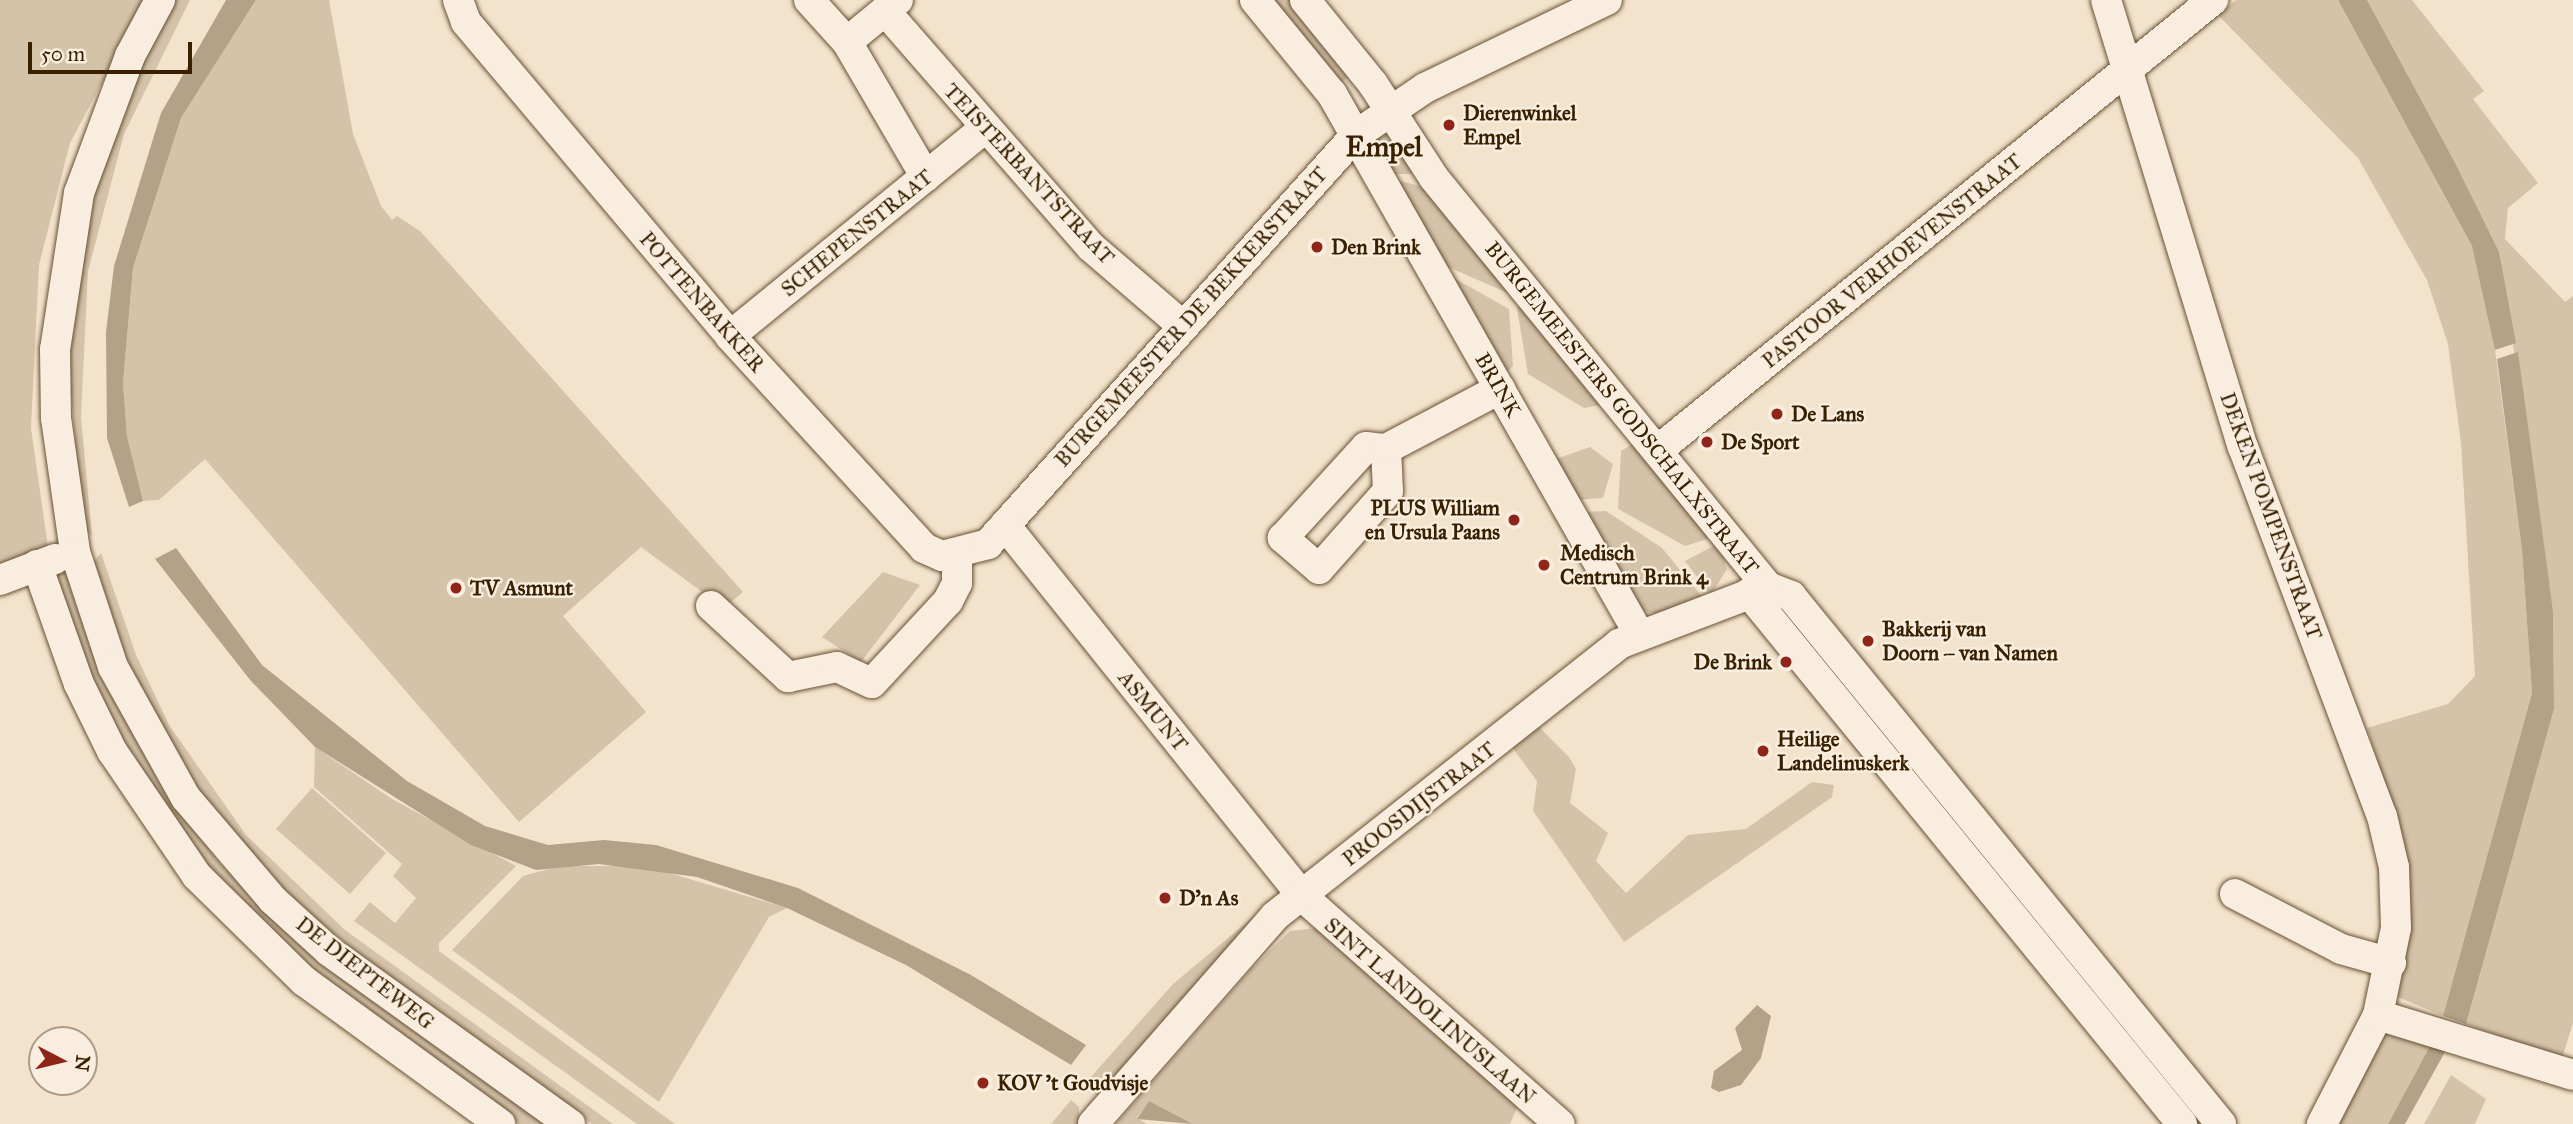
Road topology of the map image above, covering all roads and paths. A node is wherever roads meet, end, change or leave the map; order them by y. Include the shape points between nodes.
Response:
1 (160, 0) edge
2 (809, 0) edge
3 (1255, 0) edge
4 (1305, 0) edge
5 (1607, 0) edge
6 (2106, 0) edge
7 (2213, 0) edge
8 (892, 6) edge
9 (462, 11) edge
10 (847, 42) junction
11 (2127, 71) junction
12 (1389, 109) junction
13 (984, 129) junction
14 (1356, 135) junction
15 (926, 177) junction
16 (1183, 326) junction
17 (730, 336) junction
18 (1500, 389) junction
19 (1386, 449) dead end
20 (1658, 450) junction
21 (1005, 525) junction
22 (75, 552) junction
23 (957, 556) junction
24 (37, 565) junction
25 (0, 580) edge
26 (1759, 590) junction
27 (711, 606) dead end
28 (1639, 635) junction
29 (2009, 864) junction
30 (1984, 883) junction
31 (2235, 894) dead end
32 (1302, 896) junction
33 (2391, 963) junction
34 (2378, 1015) junction
35 (2573, 1075) edge
36 (500, 1124) edge
37 (570, 1124) edge
38 (1093, 1124) edge
39 (1560, 1124) edge
40 (2182, 1124) edge
41 (2221, 1124) edge
42 (2322, 1124) edge

1 - 22 street, DE DIEPTEWEG via 100,127 63,268 56,418
2 - 10 street
3 - 14 street via 1332,94
4 - 12 street, BURGEMEESTERS GODSCHALXSTRAAT
5 - 12 street, BURGEMEESTER DE BEKKERSTRAAT
6 - 11 street, DEKEN POMPENSTRAAT
7 - 11 street, PASTOOR VERHOEVENSTRAAT
8 - 10 street
8 - 13 street, TEISTERBANTSTRAAT
9 - 17 street, POTTENBAKKER
10 - 15 street
11 - 20 street, PASTOOR VERHOEVENSTRAAT
11 - 33 street, DEKEN POMPENSTRAAT via 2244,447 2382,816 2394,867
12 - 14 street, BURGEMEESTER DE BEKKERSTRAAT
12 - 20 street, BURGEMEESTERS GODSCHALXSTRAAT via 1434,178
13 - 15 street, SCHEPENSTRAAT
13 - 16 street, TEISTERBANTSTRAAT via 1091,247
14 - 16 street, BURGEMEESTER DE BEKKERSTRAAT
14 - 18 street, BRINK
15 - 17 street, SCHEPENSTRAAT
16 - 21 street, BURGEMEESTER DE BEKKERSTRAAT
17 - 23 street, POTTENBAKKER via 923,548
18 - 19 street
18 - 28 street, BRINK
20 - 26 street, BURGEMEESTERS GODSCHALXSTRAAT
21 - 23 street via 988,544
21 - 32 street, ASMUNT
22 - 24 street
22 - 37 street, DE DIEPTEWEG via 119,678 186,798 227,851 329,951
23 - 27 street via 957,583 948,601 872,683 837,667 788,677
24 - 25 street
24 - 36 street, DE DIEPTEWEG via 79,684 112,751 197,876 304,981
26 - 28 street, PROOSDIJSTRAAT
26 - 29 street, BURGEMEESTERS GODSCHALXSTRAAT via 1791,596
26 - 30 street, BURGEMEESTERS GODSCHALXSTRAAT
28 - 32 street, PROOSDIJSTRAAT via 1619,644
29 - 30 street
29 - 41 street, BURGEMEESTERS GODSCHALXSTRAAT
30 - 40 street, BURGEMEESTERS GODSCHALXSTRAAT
31 - 33 street via 2341,948
32 - 38 street, PROOSDIJSTRAAT via 1237,955
32 - 39 street, SINT LANDOLINUSLAAN
33 - 34 street, DEKEN POMPENSTRAAT
34 - 35 street
34 - 42 street, DEKEN POMPENSTRAAT

